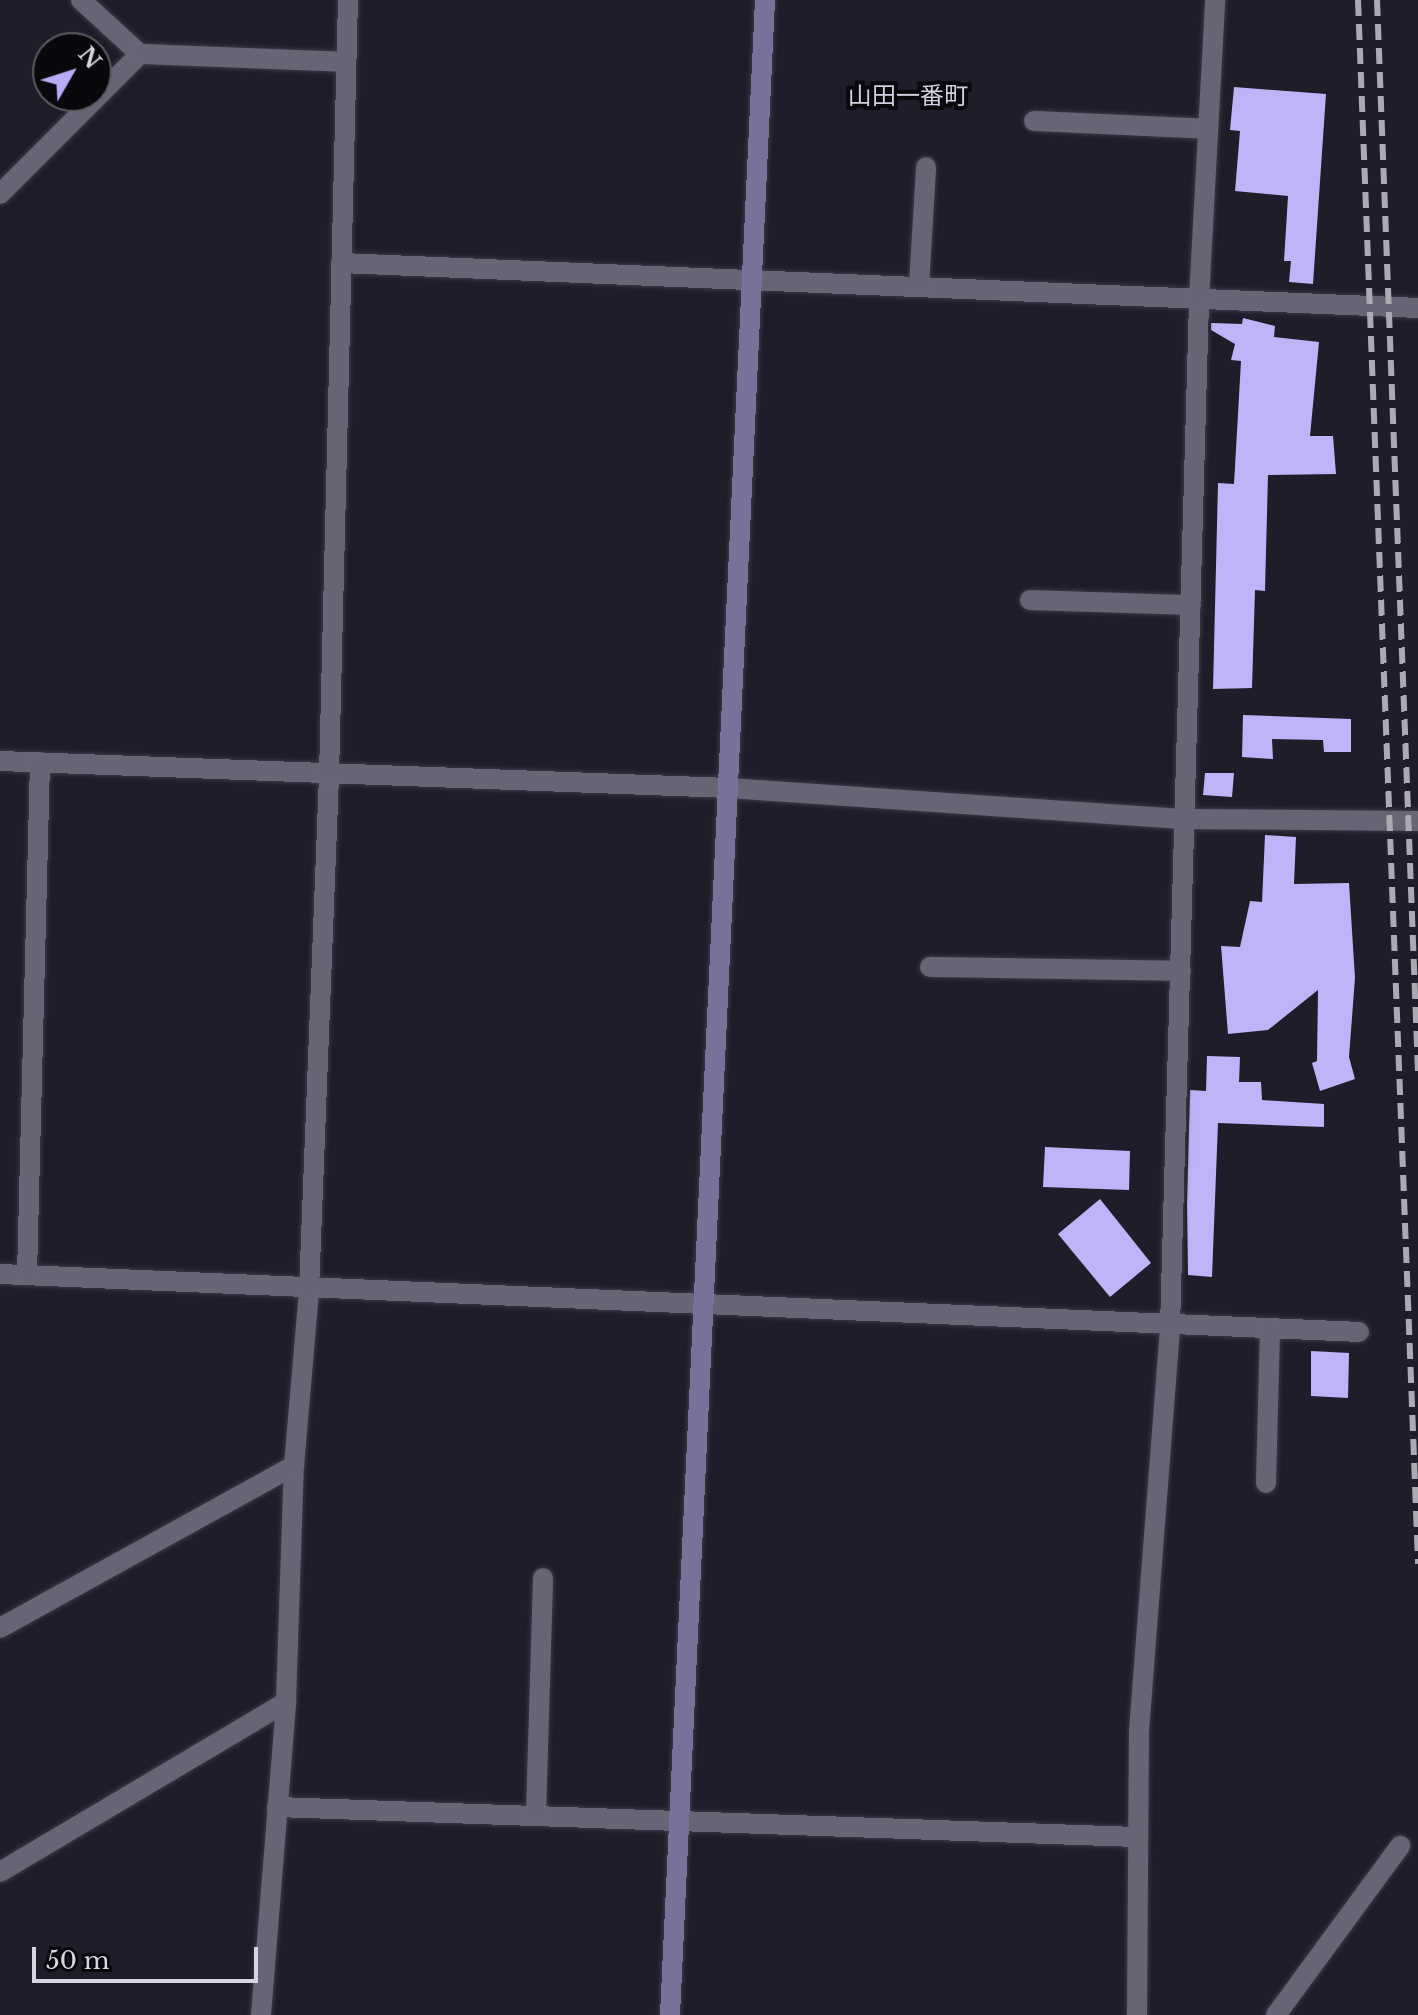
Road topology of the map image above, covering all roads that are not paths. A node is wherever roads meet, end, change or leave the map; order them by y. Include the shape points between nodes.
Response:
1 (81, 0) edge
2 (348, 0) edge
3 (765, 0) edge
4 (1215, 0) edge
5 (140, 54) junction
6 (345, 62) junction
7 (1034, 121) dead end
8 (1208, 129) junction
9 (926, 167) dead end
10 (0, 194) edge
11 (341, 263) junction
12 (752, 278) junction
13 (919, 286) junction
14 (1199, 299) junction
15 (1418, 308) edge
16 (1030, 600) dead end
17 (1191, 605) junction
18 (0, 761) edge
19 (40, 762) junction
20 (329, 776) junction
21 (728, 788) junction
22 (1186, 819) junction
23 (1418, 821) edge
24 (930, 967) dead end
25 (1181, 971) junction
26 (0, 1274) edge
27 (27, 1275) junction
28 (309, 1290) junction
29 (706, 1307) junction
30 (1170, 1327) junction
31 (1270, 1330) junction
32 (1359, 1332) dead end
33 (294, 1466) junction
34 (1266, 1483) dead end
35 (543, 1578) dead end
36 (0, 1628) edge
37 (286, 1702) junction
38 (277, 1807) junction
39 (536, 1815) junction
40 (680, 1820) junction
41 (1138, 1837) junction
42 (1400, 1846) dead end
43 (0, 1872) edge
44 (261, 2015) edge
45 (670, 2015) edge
46 (1137, 2015) edge
47 (1276, 2015) edge

1 - 5 street
2 - 6 street
3 - 12 street
4 - 8 street
5 - 6 street
5 - 10 street
6 - 11 street
7 - 8 street
8 - 14 street
9 - 13 street
11 - 12 street
11 - 20 street
12 - 13 street
12 - 21 street
13 - 14 street
14 - 15 street
14 - 17 street
16 - 17 street
17 - 22 street
18 - 19 street
19 - 20 street
19 - 27 street
20 - 21 street
20 - 28 street
21 - 22 street
21 - 29 street
22 - 23 street
22 - 25 street
24 - 25 street
25 - 30 street
26 - 27 street
27 - 28 street
28 - 29 street
28 - 33 street
29 - 30 street
29 - 40 street
30 - 31 street
30 - 41 street via 1139,1731
31 - 32 street
31 - 34 street
33 - 36 street
33 - 37 street
35 - 39 street
37 - 38 street
37 - 43 street
38 - 39 street
38 - 44 street
39 - 40 street
40 - 41 street
40 - 45 street
41 - 46 street
42 - 47 street

